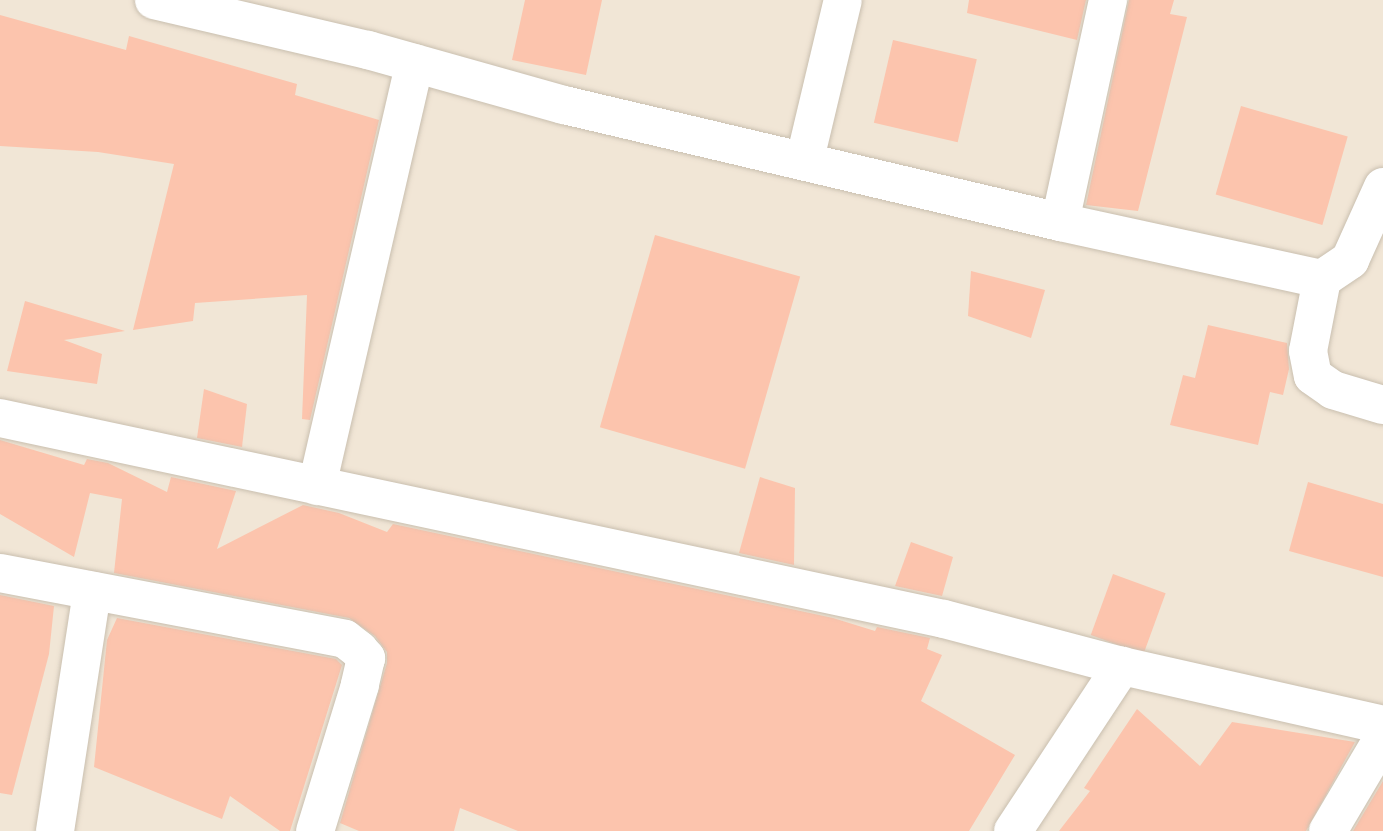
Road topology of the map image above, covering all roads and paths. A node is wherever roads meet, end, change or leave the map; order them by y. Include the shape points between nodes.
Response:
1 (154, 0) edge
2 (843, 0) edge
3 (1108, 0) edge
4 (415, 63) junction
5 (805, 159) junction
6 (1383, 187) edge
7 (1060, 222) junction
8 (1322, 279) junction
9 (1383, 405) edge
10 (0, 418) edge
11 (317, 486) junction
12 (0, 573) edge
13 (92, 591) junction
14 (1122, 666) junction
15 (1383, 725) edge
16 (1383, 738) edge
17 (55, 831) edge
18 (315, 831) edge
19 (1013, 831) edge
20 (1328, 831) edge

1 - 4 street
2 - 5 street
3 - 7 street
4 - 5 street via 564,105
4 - 11 street
5 - 7 street
6 - 8 street via 1350,260
7 - 8 street
8 - 9 street via 1308,351 1312,376 1333,390
10 - 11 street
11 - 14 street via 944,619
12 - 13 street
13 - 17 street
13 - 18 street via 345,639 359,650 366,658 360,685
14 - 15 street
14 - 19 street
16 - 20 street

